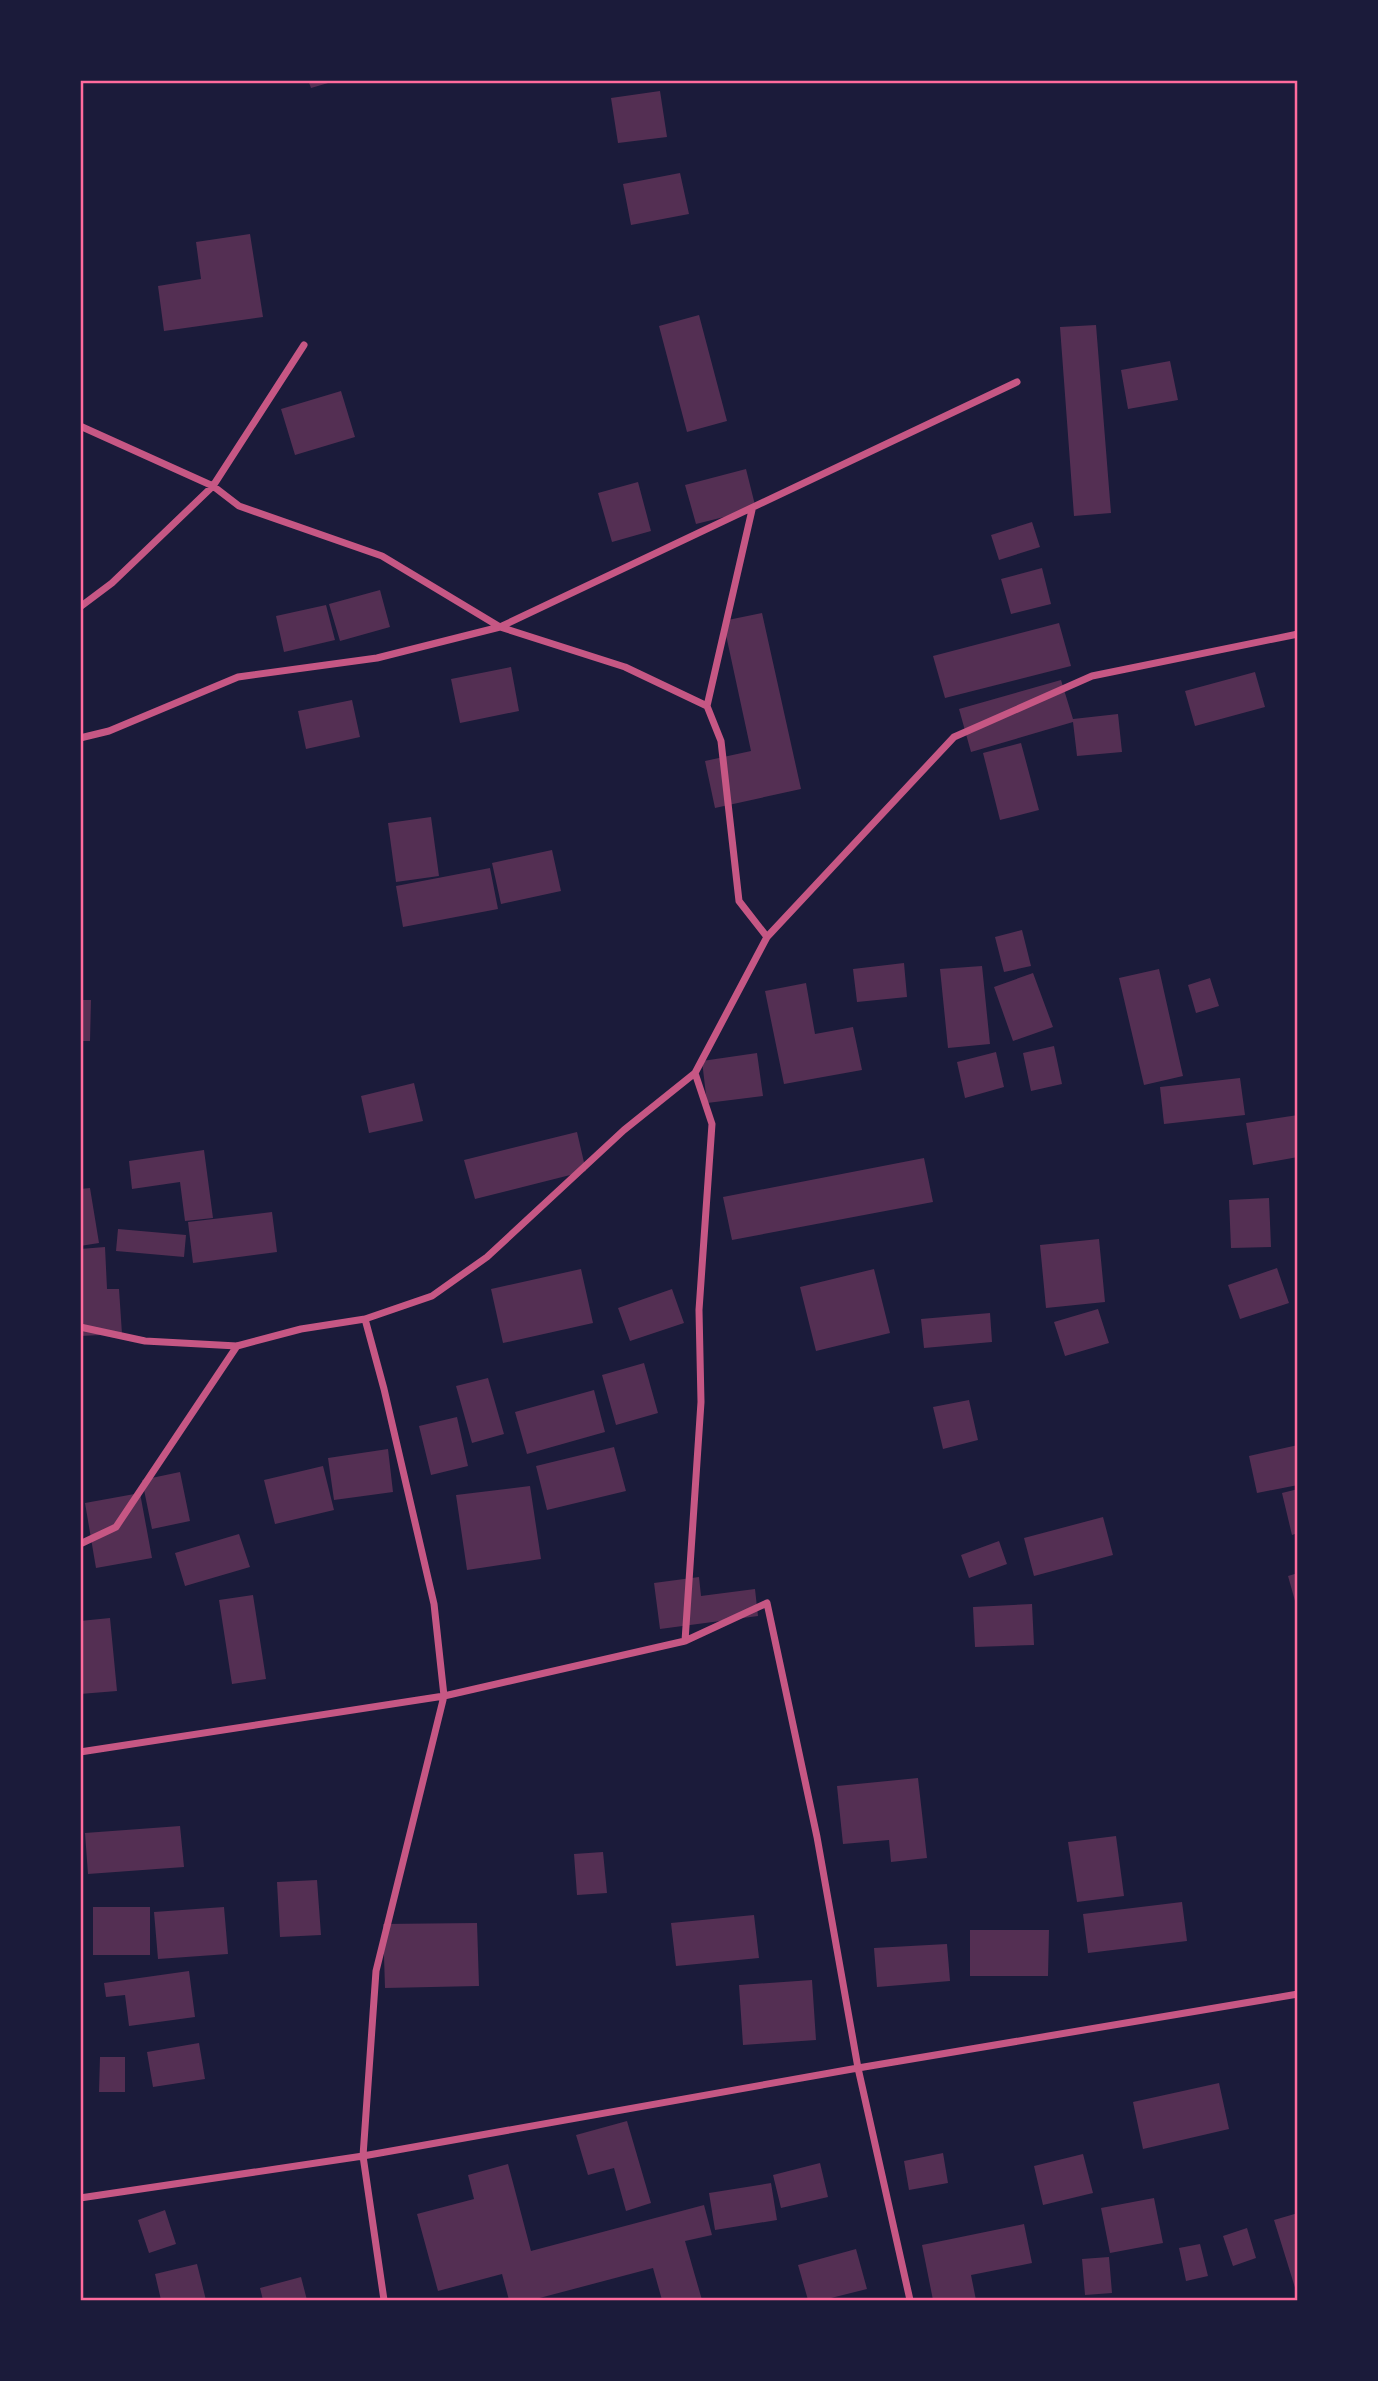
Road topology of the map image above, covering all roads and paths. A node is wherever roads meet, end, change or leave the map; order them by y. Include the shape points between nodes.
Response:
1 (304, 345) dead end
2 (1017, 382) dead end
3 (80, 426) edge
4 (213, 486) junction
5 (752, 510) junction
6 (80, 607) edge
7 (500, 627) junction
8 (1297, 634) edge
9 (707, 706) junction
10 (80, 738) edge
11 (767, 937) junction
12 (695, 1073) junction
13 (365, 1319) junction
14 (80, 1327) edge
15 (237, 1346) junction
16 (80, 1544) edge
17 (685, 1641) junction
18 (444, 1696) junction
19 (80, 1752) edge
20 (1297, 1994) edge
21 (858, 2068) junction
22 (363, 2156) junction
23 (80, 2198) edge
24 (384, 2301) edge
25 (910, 2301) edge

1 - 4 street
2 - 5 street
3 - 4 street
4 - 6 street via 112,583
4 - 7 street via 239,506 382,556
5 - 7 street
5 - 9 street
7 - 9 street via 625,667
7 - 10 street via 376,658 238,677 108,731
8 - 11 street via 1092,676 954,737
9 - 11 street via 721,741 739,901
11 - 12 street
12 - 13 street via 624,1130 486,1256 432,1296
12 - 17 street via 712,1124 699,1310 701,1402
13 - 15 street
13 - 18 street via 434,1604
14 - 15 street via 145,1342
15 - 16 street via 116,1527
17 - 18 street
17 - 21 street via 768,1603
18 - 19 street
18 - 22 street via 376,1971
20 - 21 street
21 - 22 street
21 - 25 street
22 - 23 street
22 - 24 street

